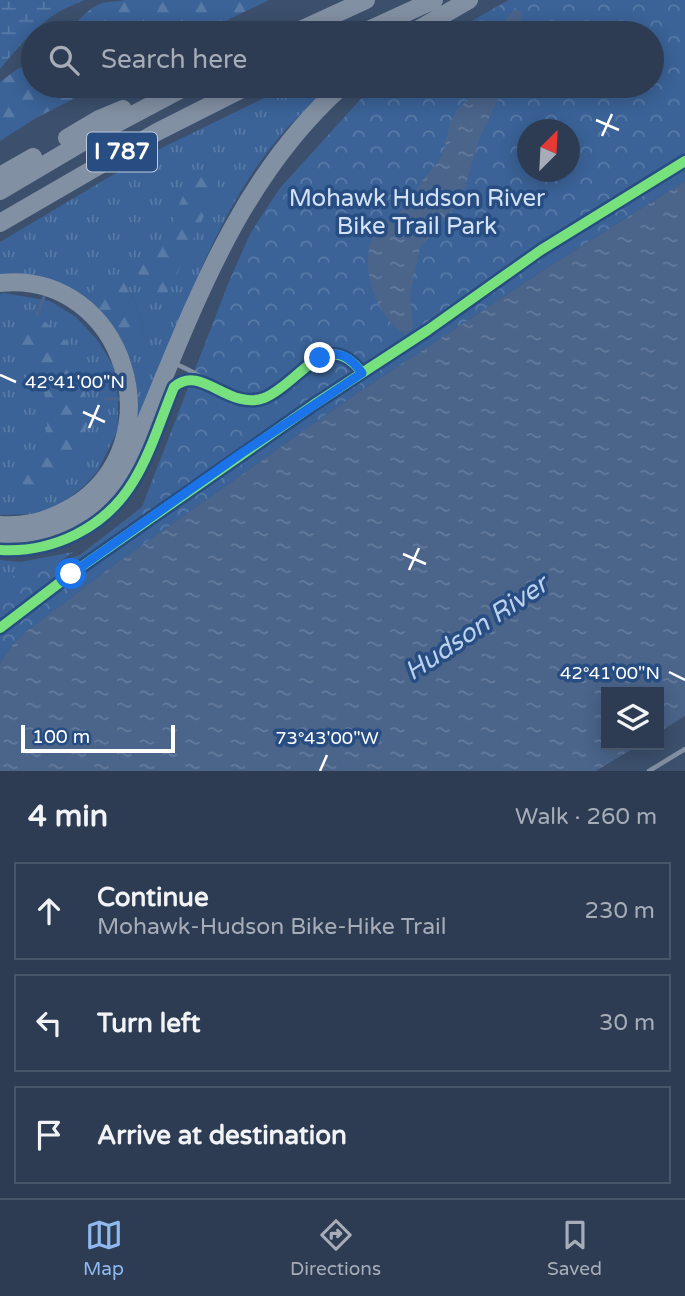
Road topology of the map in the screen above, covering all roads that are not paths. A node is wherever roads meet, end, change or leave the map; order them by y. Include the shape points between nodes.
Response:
1 (366, 0) edge
2 (434, 0) edge
3 (469, 0) edge
4 (320, 21) edge
5 (388, 21) edge
6 (433, 21) edge
7 (149, 98) edge
8 (164, 98) edge
9 (225, 98) edge
10 (330, 98) edge
11 (0, 176) edge
12 (0, 191) edge
13 (0, 223) edge
14 (0, 283) edge
15 (172, 362) junction
16 (362, 373) dead end
17 (0, 525) edge
18 (0, 537) edge
19 (685, 749) edge
20 (649, 771) edge

1 - 4 highway
2 - 5 highway
3 - 6 highway
7 - 11 highway via 99,119
8 - 12 highway, I 787
9 - 13 highway, I 787
10 - 15 highway via 289,140 247,200 220,249
14 - 17 highway via 47,288 90,313 120,356 130,398 122,445 95,489 49,518
15 - 16 lane via 244,400 267,397 329,354 347,356
15 - 18 highway via 127,465 105,497 53,530
19 - 20 lane

